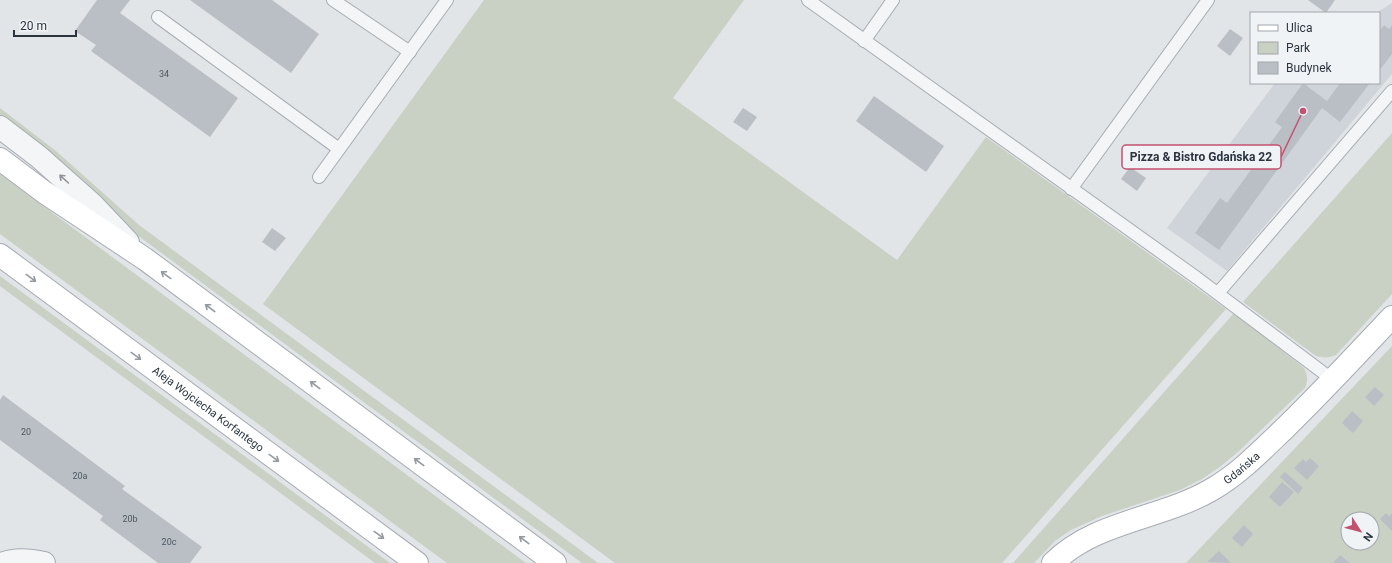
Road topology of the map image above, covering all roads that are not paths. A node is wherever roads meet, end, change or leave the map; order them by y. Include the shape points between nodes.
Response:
1 (333, 0) edge
2 (447, 0) edge
3 (808, 0) edge
4 (893, 0) edge
5 (1208, 0) edge
6 (158, 17) dead end
7 (864, 41) junction
8 (410, 52) junction
9 (1392, 91) edge
10 (0, 127) edge
11 (339, 149) junction
12 (0, 159) edge
13 (319, 177) dead end
14 (1071, 189) junction
15 (0, 255) edge
16 (144, 259) junction
17 (1218, 293) junction
18 (1392, 317) edge
19 (1332, 380) junction
20 (4, 563) edge
21 (44, 563) edge
22 (417, 563) edge
23 (555, 563) edge
24 (1053, 563) edge

1 - 8 lane
2 - 8 lane
3 - 7 lane
4 - 7 lane
5 - 14 lane
6 - 11 lane
7 - 14 lane
8 - 11 lane
9 - 17 lane
16 -> 10 street via 61,176
11 - 13 lane
12 - 16 main road via 44,192
14 - 17 lane
15 -> 22 main road, Aleja Wojciecha Korfantego
23 -> 16 main road
17 - 19 lane
18 - 19 main road, Gdańska
19 - 24 main road, Gdańska via 1254,458 1223,482 1194,500 1175,508 1081,541
20 - 21 street via 10,560 30,560

